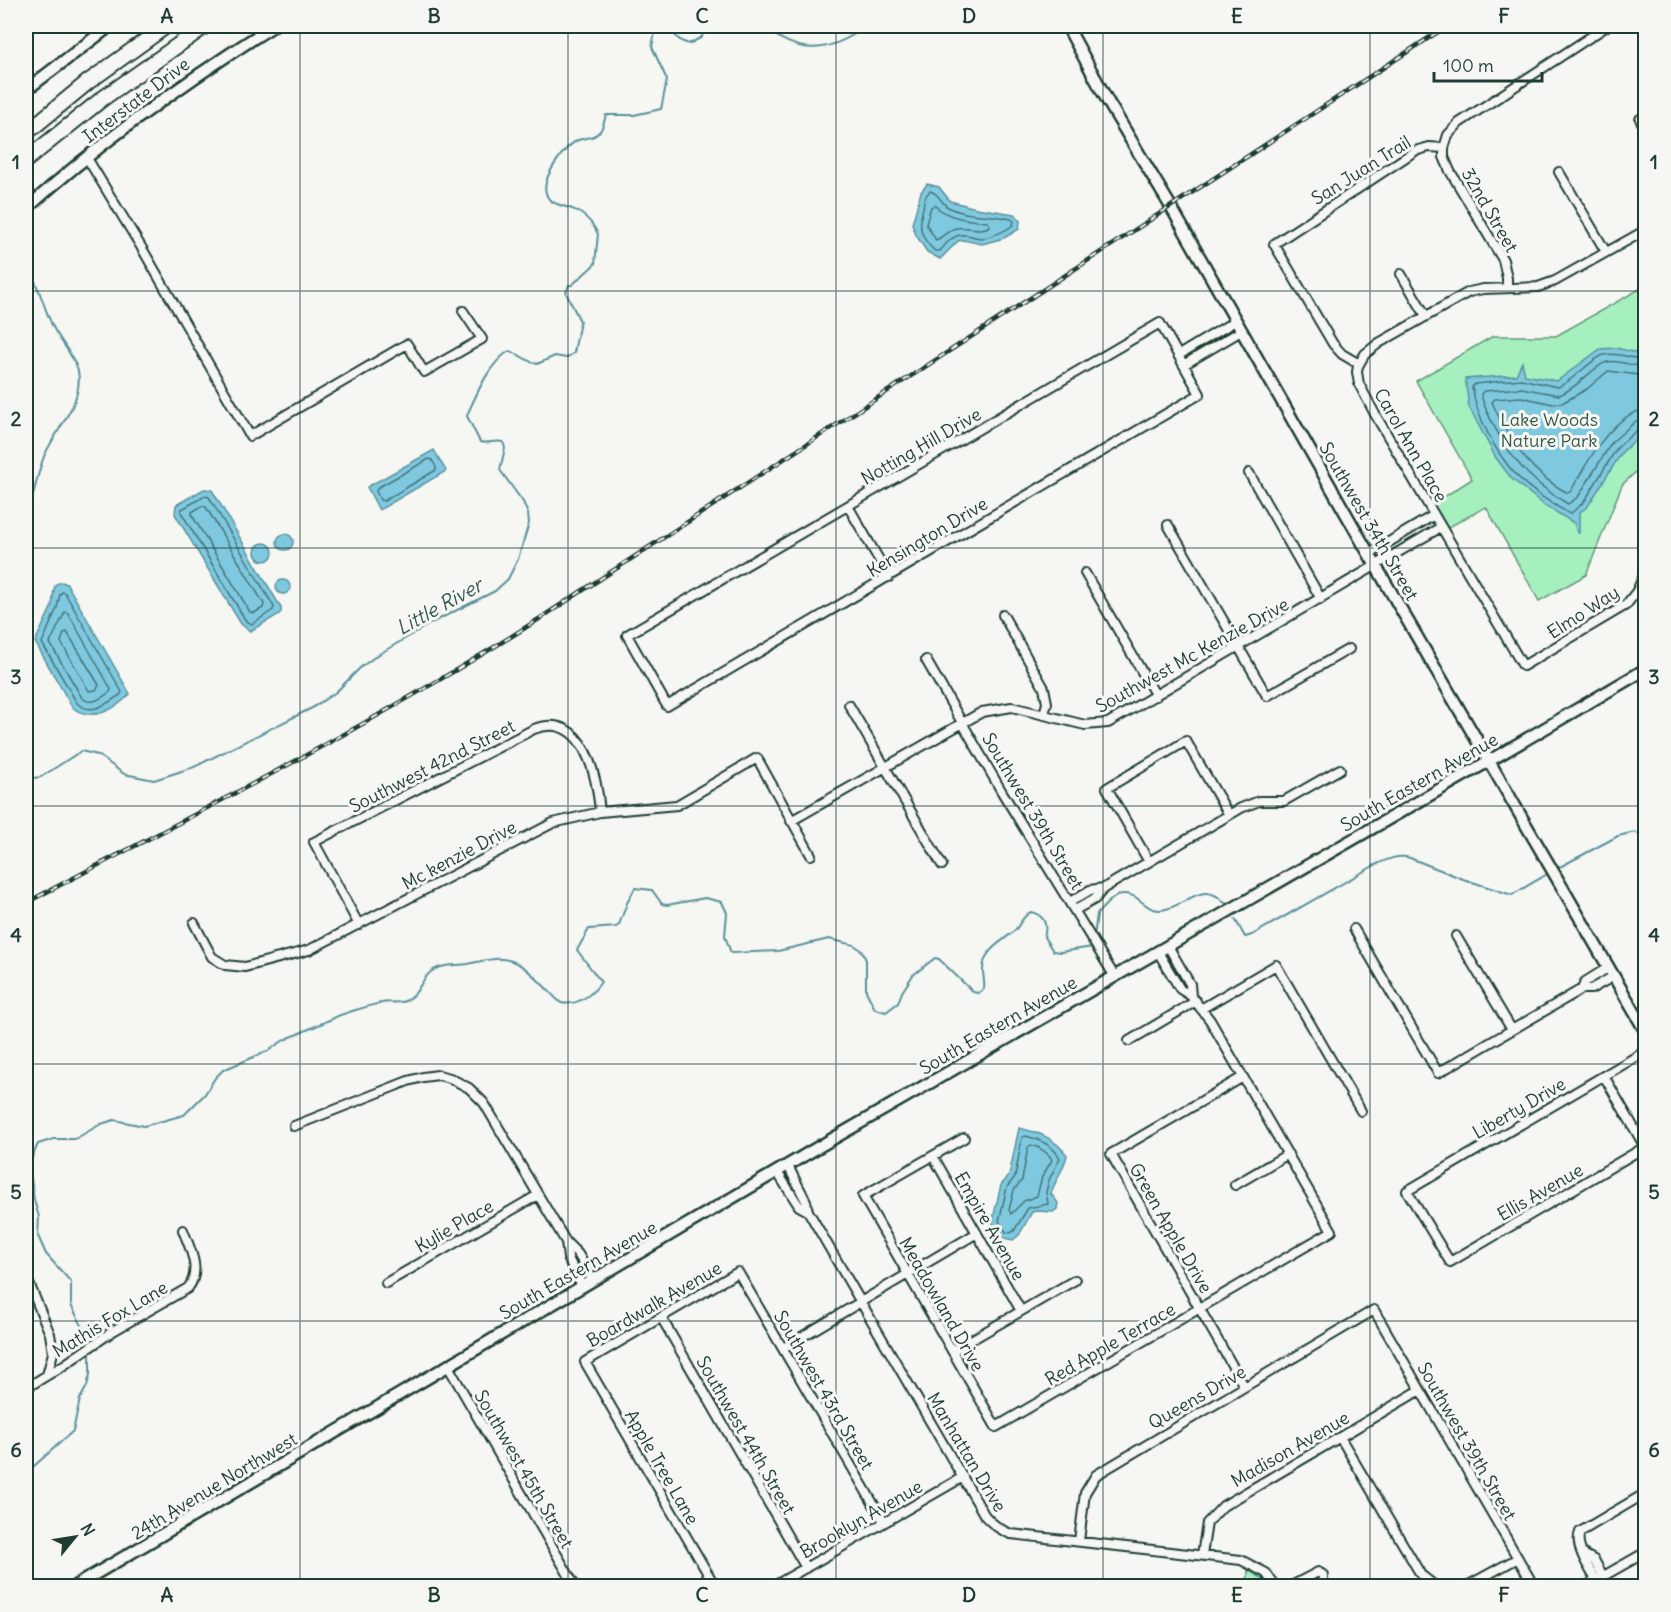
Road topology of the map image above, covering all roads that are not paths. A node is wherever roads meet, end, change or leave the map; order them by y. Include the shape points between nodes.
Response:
1 (110, 26) edge
2 (166, 26) edge
3 (206, 26) edge
4 (273, 26) edge
5 (1066, 26) edge
6 (1608, 26) edge
7 (26, 90) edge
8 (1640, 119) dead end
9 (1646, 130) edge
10 (26, 133) edge
11 (1444, 148) junction
12 (87, 158) junction
13 (26, 160) edge
14 (1559, 172) dead end
15 (26, 209) edge
16 (1646, 230) edge
17 (1606, 252) junction
18 (1401, 274) dead end
19 (1507, 288) junction
20 (463, 311) dead end
21 (1426, 316) junction
22 (1235, 321) junction
23 (1241, 331) junction
24 (1179, 355) junction
25 (1185, 364) junction
26 (1359, 364) junction
27 (1200, 394) joint
28 (1249, 473) dead end
29 (848, 506) junction
30 (1434, 515) junction
31 (1168, 525) dead end
32 (1441, 527) junction
33 (1369, 554) junction
34 (1376, 566) junction
35 (1646, 571) edge
36 (1085, 573) dead end
37 (889, 577) junction
38 (1321, 599) junction
39 (1003, 615) dead end
40 (1239, 648) junction
41 (1349, 649) dead end
42 (926, 660) dead end
43 (1523, 666) joint
44 (1646, 669) edge
45 (1156, 696) junction
46 (849, 705) dead end
47 (667, 706) joint
48 (1044, 714) junction
49 (962, 722) junction
50 (1490, 761) junction
51 (885, 767) junction
52 (1340, 769) dead end
53 (600, 812) junction
54 (1229, 814) junction
55 (791, 821) junction
56 (811, 855) dead end
57 (1149, 862) junction
58 (942, 865) dead end
59 (1104, 888) junction
60 (1070, 902) junction
61 (1075, 910) junction
62 (194, 923) dead end
63 (358, 925) junction
64 (1354, 929) dead end
65 (1456, 936) dead end
66 (1163, 949) junction
67 (1611, 972) junction
68 (1115, 977) junction
69 (1193, 999) junction
70 (1201, 1009) junction
71 (1512, 1030) junction
72 (1646, 1032) edge
73 (1129, 1041) dead end
74 (1646, 1052) edge
75 (1604, 1076) junction
76 (1243, 1077) junction
77 (1361, 1111) dead end
78 (294, 1126) dead end
79 (964, 1138) dead end
80 (1645, 1147) edge
81 (1288, 1154) junction
82 (933, 1156) junction
83 (788, 1166) junction
84 (777, 1172) junction
85 (1235, 1185) dead end
86 (538, 1195) junction
87 (808, 1211) junction
88 (183, 1230) dead end
89 (977, 1233) junction
90 (566, 1242) junction
91 (1450, 1262) joint
92 (738, 1272) joint
93 (907, 1274) junction
94 (26, 1276) edge
95 (593, 1280) junction
96 (1075, 1280) dead end
97 (386, 1283) dead end
98 (582, 1286) junction
99 (860, 1301) junction
100 (1200, 1308) junction
101 (1374, 1310) joint
102 (1022, 1311) junction
103 (662, 1317) junction
104 (783, 1348) junction
105 (952, 1351) junction
106 (585, 1362) joint
107 (448, 1366) junction
108 (47, 1375) junction
109 (1244, 1386) junction
110 (26, 1388) edge
111 (1420, 1390) junction
112 (369, 1413) joint
113 (996, 1427) joint
114 (1340, 1437) junction
115 (963, 1477) junction
116 (1646, 1494) edge
117 (884, 1522) junction
118 (1079, 1541) junction
119 (1646, 1552) edge
120 (1202, 1555) junction
121 (1518, 1558) junction
122 (806, 1568) junction
123 (1594, 1583) edge
124 (75, 1587) edge
125 (575, 1587) edge
126 (714, 1587) edge
127 (774, 1587) edge
128 (1275, 1587) edge
129 (1291, 1587) edge
130 (1315, 1587) edge
131 (1435, 1587) edge
132 (1467, 1587) edge
133 (1534, 1587) edge

1 - 7 street
2 - 10 highway
3 - 13 highway via 102,99
4 - 12 street, Interstate Drive via 176,90
5 - 22 street, Southwest 34th Street
6 - 11 street via 1460,123 1448,135
8 - 9 street
11 - 19 street, 32nd Street via 1450,171 1503,261
11 - 26 street, San Juan Trail via 1415,151 1274,244 1332,344
12 - 15 street, Interstate Drive
12 - 20 street via 250,436 407,344 424,372 482,339
14 - 17 street
16 - 17 street
17 - 19 street via 1546,285
18 - 21 street
19 - 21 street via 1469,292
21 - 26 street via 1379,343
22 - 23 street, Southwest 34th Street
22 - 24 street
23 - 25 street
23 - 33 street, Southwest 34th Street
24 - 25 street, Notting Hill Drive
24 - 29 street, Notting Hill Drive via 1160,323
25 - 27 street, Notting Hill Drive
26 - 30 street, Carol Ann Place via 1362,390
27 - 37 street, Kensington Drive
28 - 38 street
29 - 37 street
29 - 47 street, Notting Hill Drive via 627,635
30 - 32 street, Carol Ann Place
30 - 33 street
31 - 40 street
32 - 34 street, Southwest Mc Kenzie Drive
32 - 43 street, Carol Ann Place
33 - 34 street, Southwest 34th Street
34 - 38 street, Southwest Mc Kenzie Drive
34 - 50 street, Southwest 34th Street
35 - 43 street, Elmo Way via 1626,605
36 - 45 street
37 - 47 street, Kensington Drive
38 - 40 street, Southwest Mc Kenzie Drive
39 - 48 street via 1044,688
40 - 41 street via 1267,696
40 - 45 street, Southwest Mc Kenzie Drive
42 - 49 street, Southwest 39th Street
44 - 50 street, South Eastern Avenue
45 - 48 street, Southwest Mc Kenzie Drive via 1097,726
46 - 51 street
48 - 49 street, Southwest Mc Kenzie Drive via 1001,707
49 - 51 street, Southwest Mc Kenzie Drive
49 - 60 street, Southwest 39th Street
50 - 66 street, South Eastern Avenue
50 - 67 street, Southwest 34th Street
51 - 55 street, Southwest Mc Kenzie Drive
51 - 58 street
52 - 54 street via 1284,801 1259,801
53 - 55 street, Mc kenzie Drive via 677,805 757,758
53 - 63 street, Mc kenzie Drive via 553,823
53 - 63 street, Southwest 42nd Street via 597,783 579,742 560,727 534,729 314,842
54 - 57 street
54 - 57 street via 1186,741 1107,788
55 - 56 street
57 - 59 street
59 - 60 street via 1090,890
59 - 61 street via 1095,899
60 - 61 street, Southwest 39th Street
61 - 68 street, Southwest 39th Street
62 - 63 street, Mc kenzie Drive via 212,957 225,965 246,967 309,950
64 - 71 street via 1438,1073
65 - 71 street
66 - 68 street, South Eastern Avenue
66 - 69 street via 1190,984
67 - 71 street via 1591,989 1582,989
67 - 72 street, Southwest 34th Street
68 - 83 street, South Eastern Avenue
69 - 70 street
69 - 73 street
70 - 76 street
70 - 77 street via 1276,965
74 - 75 street, Liberty Drive
75 - 80 street
75 - 91 street, Liberty Drive via 1407,1191
76 - 81 street
76 - 100 street, Green Apple Drive via 1111,1154
78 - 86 street via 416,1079 438,1075 450,1078 469,1088 484,1103
79 - 82 street
80 - 91 street, Ellis Avenue
81 - 85 street
81 - 100 street, Red Apple Terrace via 1332,1231
82 - 89 street, Empire Avenue
82 - 93 street, Meadowland Drive via 863,1196
83 - 84 street, South Eastern Avenue
83 - 87 street, Manhattan Drive
84 - 87 street, Manhattan Drive via 799,1206
84 - 95 street, South Eastern Avenue
86 - 90 street
86 - 97 street, Kylie Place
87 - 99 street, Manhattan Drive
88 - 108 street, Mathis Fox Lane via 195,1266 188,1288
89 - 93 street
89 - 102 street, Empire Avenue
90 - 95 street
90 - 98 street via 568,1258
92 - 103 street, Boardwalk Avenue
92 - 104 street, Southwest 43rd Street
93 - 99 street
93 - 105 street, Meadowland Drive
94 - 108 street via 50,1334 53,1353
95 - 98 street, South Eastern Avenue
96 - 102 street
98 - 107 street, South Eastern Avenue
99 - 104 street
99 - 115 street, Manhattan Drive
100 - 109 street, Green Apple Drive
100 - 113 street, Red Apple Terrace
101 - 109 street, Queens Drive
101 - 111 street, Southwest 39th Street
102 - 105 street
103 - 106 street, Boardwalk Avenue
103 - 122 street, Southwest 44th Street
104 - 117 street, Southwest 43rd Street
105 - 113 street, Meadowland Drive
106 - 126 street, Apple Tree Lane
107 - 112 street, South Eastern Avenue
107 - 125 street, Southwest 45th Street
108 - 110 street, Mathis Fox Lane
109 - 118 street, Queens Drive via 1096,1475 1085,1493
111 - 114 street, Madison Avenue
111 - 121 street, Southwest 39th Street
112 - 124 street, 24th Avenue Northwest
114 - 120 street, Madison Avenue via 1215,1512 1205,1528
114 - 131 street via 1421,1575
115 - 117 street, Brooklyn Avenue
115 - 118 street, Manhattan Drive via 985,1516 1003,1531
116 - 123 street via 1580,1532 1577,1538 1584,1554 1594,1560
117 - 122 street, Brooklyn Avenue
118 - 120 street, Manhattan Drive
119 - 123 street
120 - 128 street via 1249,1563 1266,1573
121 - 132 street
121 - 133 street, Southwest 39th Street
122 - 127 street, Brooklyn Avenue
129 - 130 street via 1318,1572 1323,1581

